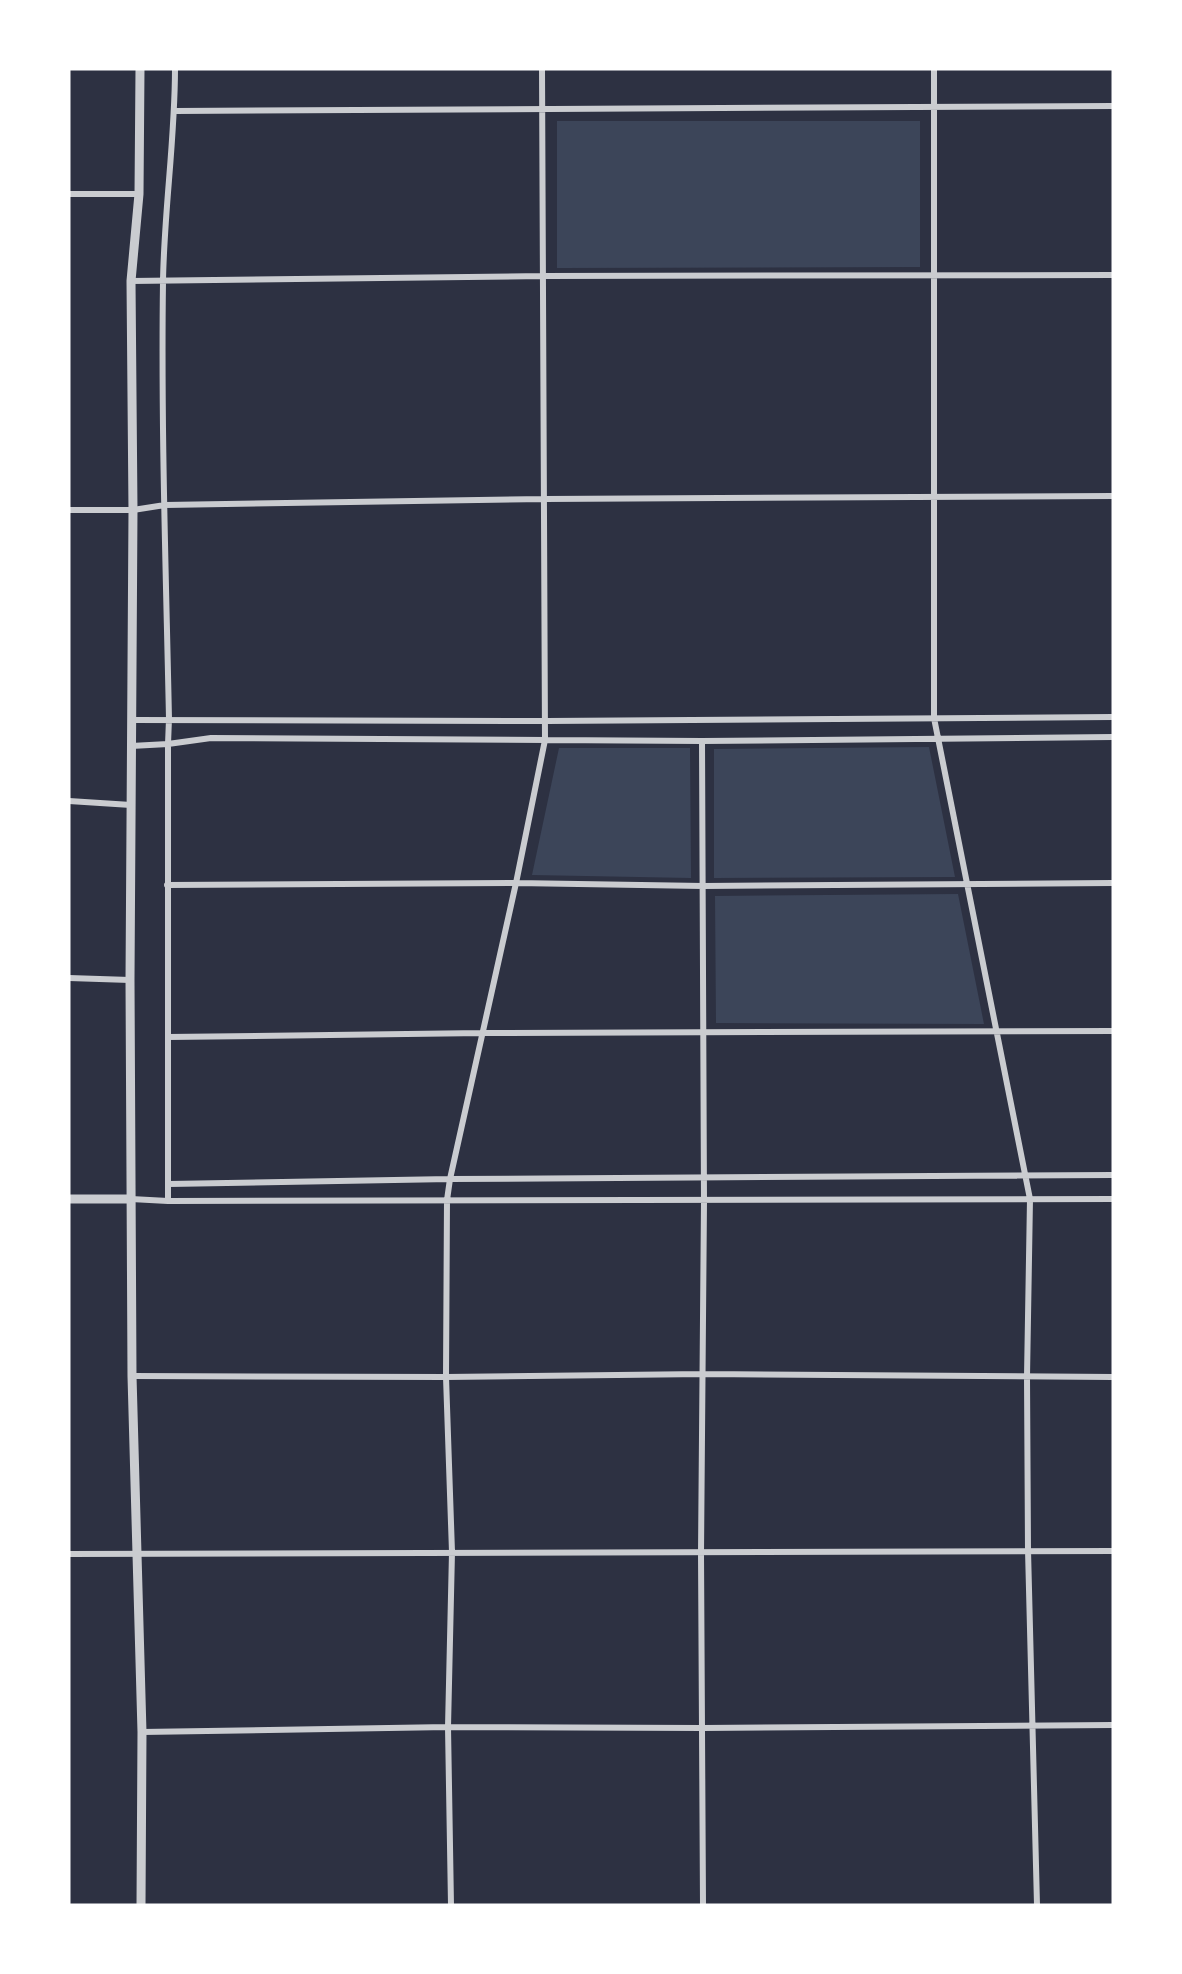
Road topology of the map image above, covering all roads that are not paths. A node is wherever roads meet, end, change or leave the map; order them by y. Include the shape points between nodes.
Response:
1 (140, 69) edge
2 (175, 69) edge
3 (542, 69) edge
4 (934, 69) edge
5 (1113, 106) edge
6 (934, 107) junction
7 (542, 109) junction
8 (175, 111) junction
9 (69, 194) edge
10 (139, 194) junction
11 (1113, 275) edge
12 (544, 276) junction
13 (934, 276) junction
14 (163, 280) junction
15 (131, 281) junction
16 (1113, 495) edge
17 (934, 496) junction
18 (545, 499) junction
19 (165, 505) junction
20 (69, 510) edge
21 (133, 510) junction
22 (1113, 717) edge
23 (934, 718) junction
24 (169, 719) junction
25 (132, 720) junction
26 (546, 721) junction
27 (1113, 737) edge
28 (938, 739) junction
29 (545, 740) junction
30 (702, 741) junction
31 (168, 744) junction
32 (130, 746) junction
33 (69, 801) edge
34 (131, 805) junction
35 (516, 883) junction
36 (966, 883) junction
37 (1113, 883) edge
38 (167, 885) junction
39 (703, 886) junction
40 (69, 978) edge
41 (130, 980) junction
42 (1113, 1030) edge
43 (997, 1031) junction
44 (483, 1033) junction
45 (702, 1033) junction
46 (168, 1037) junction
47 (1025, 1174) junction
48 (1113, 1175) edge
49 (703, 1176) junction
50 (450, 1179) junction
51 (169, 1184) junction
52 (69, 1199) edge
53 (131, 1199) junction
54 (1030, 1199) junction
55 (1113, 1199) edge
56 (447, 1200) junction
57 (168, 1201) junction
58 (704, 1201) junction
59 (704, 1374) junction
60 (132, 1376) junction
61 (446, 1377) junction
62 (1028, 1377) junction
63 (1113, 1377) edge
64 (1028, 1550) junction
65 (1113, 1551) edge
66 (452, 1552) junction
67 (701, 1553) junction
68 (69, 1554) edge
69 (138, 1555) junction
70 (1032, 1725) junction
71 (1113, 1725) edge
72 (448, 1727) junction
73 (704, 1728) junction
74 (142, 1732) junction
75 (141, 1905) edge
76 (451, 1905) edge
77 (703, 1905) edge
78 (1037, 1905) edge

1 - 10 street
2 - 8 street
3 - 7 street
4 - 6 street
5 - 6 street
6 - 7 street
6 - 13 street
7 - 8 street
7 - 12 street
8 - 14 street
9 - 10 street
10 - 15 street
11 - 13 street
12 - 13 street
12 - 14 street
12 - 18 street
13 - 17 street
14 - 15 street
14 - 19 street
15 - 21 street
16 - 17 street
17 - 18 street
17 - 23 street
18 - 19 street
18 - 26 street
19 - 21 street
19 - 24 street
20 - 21 street
21 - 25 street
22 - 23 street
23 - 26 street
23 - 28 street
24 - 25 street
24 - 26 street
24 - 31 street
25 - 32 street
26 - 29 street
27 - 28 street
28 - 30 street
28 - 36 street
29 - 30 street
29 - 31 street via 211,738
29 - 35 street
30 - 39 street
31 - 32 street
31 - 38 street
32 - 34 street
33 - 34 street
34 - 41 street
35 - 38 street
35 - 39 street
35 - 44 street
36 - 37 street
36 - 39 street
36 - 43 street
38 - 46 street
39 - 45 street
40 - 41 street
41 - 53 street
42 - 43 street
43 - 45 street
43 - 47 street
44 - 45 street
44 - 46 street
44 - 50 street
45 - 49 street
46 - 51 street
47 - 48 street
47 - 49 street
47 - 54 street
49 - 50 street
49 - 58 street
50 - 51 street
50 - 56 street
51 - 57 street
52 - 53 street
53 - 57 street
53 - 60 street
54 - 55 street
54 - 58 street
54 - 62 street
56 - 57 street
56 - 58 street
56 - 61 street
58 - 59 street
59 - 61 street
59 - 62 street
59 - 67 street
60 - 61 street
60 - 69 street
61 - 66 street
62 - 63 street
62 - 64 street
64 - 65 street
64 - 67 street
64 - 70 street
66 - 67 street
66 - 69 street
66 - 72 street
67 - 73 street
68 - 69 street
69 - 74 street
70 - 71 street
70 - 73 street
70 - 78 street
72 - 73 street
72 - 74 street
72 - 76 street
73 - 77 street
74 - 75 street

